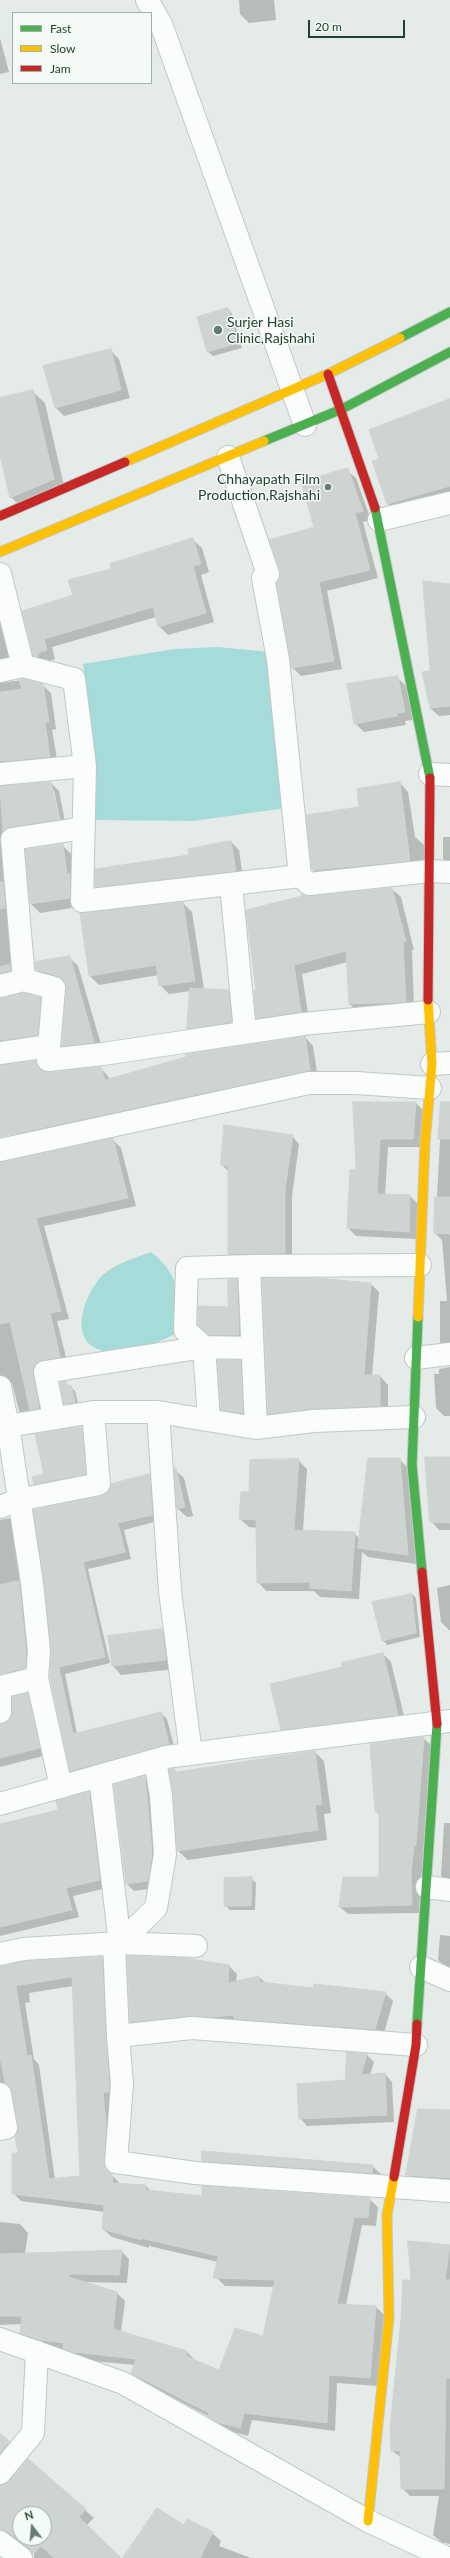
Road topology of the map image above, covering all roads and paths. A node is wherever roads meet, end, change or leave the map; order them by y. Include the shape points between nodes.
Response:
1 (147, 0) edge
2 (450, 312) edge
3 (450, 352) edge
4 (328, 374) junction
5 (294, 389) junction
6 (342, 409) junction
7 (305, 425) junction
8 (228, 457) junction
9 (450, 503) edge
10 (0, 516) edge
11 (379, 520) junction
12 (0, 552) edge
13 (0, 574) edge
14 (23, 666) junction
15 (0, 671) edge
16 (86, 766) junction
17 (0, 774) edge
18 (440, 774) edge
19 (84, 828) junction
20 (6, 840) edge
21 (440, 872) edge
22 (300, 876) junction
23 (231, 884) junction
24 (24, 980) junction
25 (0, 986) edge
26 (429, 1012) junction
27 (245, 1032) junction
28 (49, 1046) junction
29 (0, 1054) edge
30 (441, 1064) edge
31 (430, 1088) junction
32 (0, 1150) edge
33 (420, 1265) junction
34 (249, 1266) junction
35 (204, 1347) junction
36 (252, 1348) junction
37 (450, 1354) edge
38 (416, 1358) junction
39 (0, 1387) edge
40 (93, 1412) junction
41 (158, 1412) junction
42 (414, 1417) junction
43 (54, 1418) junction
44 (209, 1420) junction
45 (4, 1427) edge
46 (256, 1428) junction
47 (9, 1503) edge
48 (37, 1678) junction
49 (0, 1687) edge
50 (0, 1697) edge
51 (0, 1712) edge
52 (444, 1721) edge
53 (191, 1754) junction
54 (156, 1760) junction
55 (100, 1776) junction
56 (61, 1787) junction
57 (0, 1804) edge
58 (427, 1887) junction
59 (450, 1890) edge
60 (117, 1943) junction
61 (196, 1946) dead end
62 (0, 1954) edge
63 (421, 1967) junction
64 (450, 1980) edge
65 (118, 2036) junction
66 (416, 2045) junction
67 (0, 2094) edge
68 (0, 2129) edge
69 (392, 2188) junction
70 (450, 2191) edge
71 (0, 2339) edge
72 (37, 2352) junction
73 (0, 2473) edge
74 (368, 2521) junction
75 (0, 2542) edge
76 (405, 2548) edge
77 (21, 2558) edge
78 (447, 2558) edge

1 - 5 street via 161,24
2 - 4 street
3 - 6 street
4 - 5 street
4 - 6 street
5 - 7 street
5 - 10 street
6 - 7 street
6 - 11 street
7 - 8 street
8 - 12 street
8 - 22 street via 268,574 263,578 278,659
9 - 11 street
11 - 18 street
13 - 14 street
14 - 15 street
14 - 16 street via 74,679
16 - 17 street
16 - 19 street
18 - 21 street
19 - 20 street
19 - 23 street via 82,902
20 - 24 street
21 - 22 street via 309,884
21 - 26 street
22 - 23 street
23 - 27 street
24 - 25 street
24 - 28 street via 54,988
26 - 27 street
26 - 30 street
27 - 28 street via 48,1060
28 - 29 street
30 - 31 street
31 - 32 street via 309,1083
31 - 33 street
33 - 34 street
33 - 38 street
34 - 35 street via 187,1268 185,1330
34 - 36 street
35 - 36 street
35 - 43 street via 45,1372
35 - 44 street
36 - 46 street
37 - 38 street
38 - 42 street
39 - 45 street
40 - 41 street
40 - 43 street
40 - 47 street via 100,1484
41 - 44 street
41 - 53 street via 170,1591
42 - 46 street via 314,1421
42 - 52 street via 412,1465
43 - 45 street
44 - 46 street
45 - 47 street
47 - 48 street via 32,1583 38,1651
48 - 49 street
48 - 56 street
50 - 51 street
52 - 53 street
52 - 58 street
53 - 54 street
54 - 55 street
54 - 60 street via 165,1854 156,1908
55 - 56 street
55 - 60 street
56 - 57 street
58 - 59 street
58 - 63 street
60 - 61 street
60 - 62 street via 23,1949
60 - 65 street
63 - 64 street
63 - 66 street
65 - 66 street via 192,2028
65 - 69 street via 122,2084 116,2162 195,2173
66 - 69 street
67 - 68 street via 6,2128
69 - 70 street
69 - 74 street via 387,2215 389,2318
71 - 72 street
72 - 73 street via 33,2433
72 - 74 street via 123,2384
74 - 76 street
75 - 77 street
76 - 78 street

